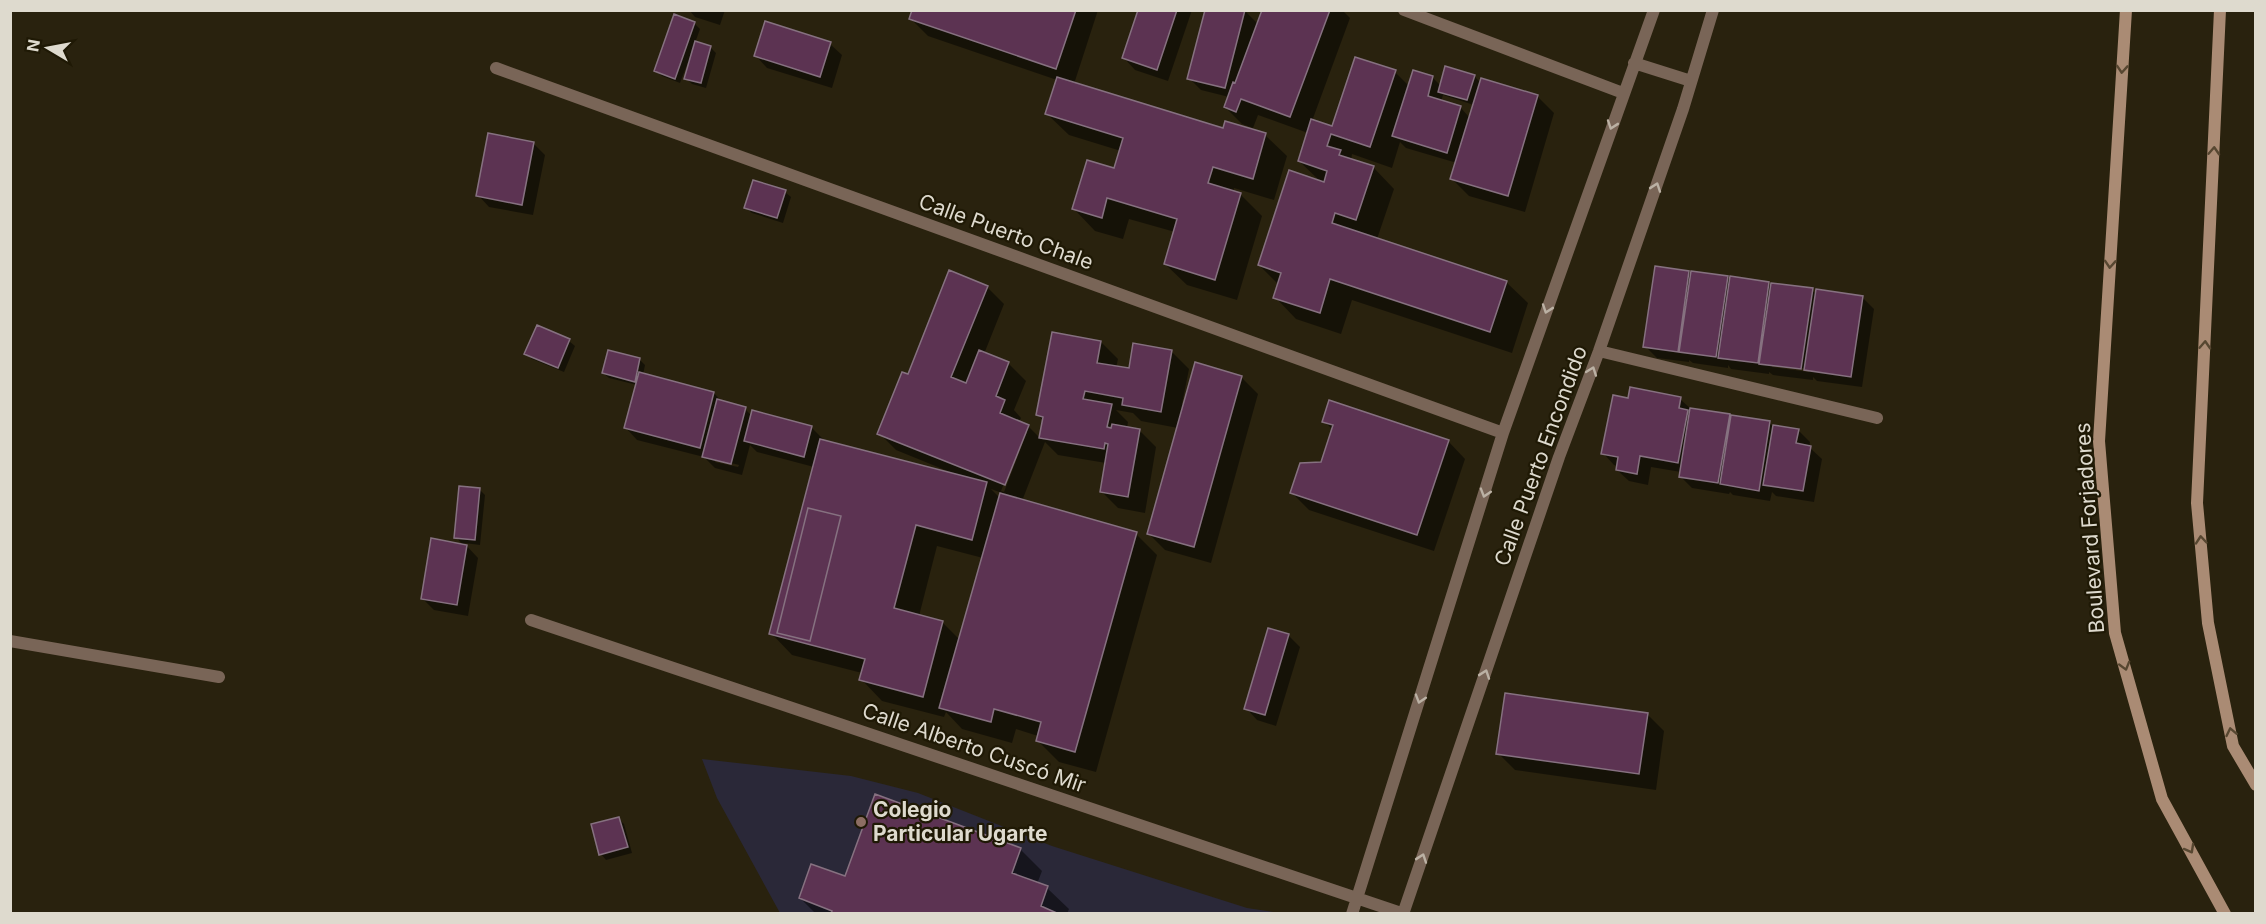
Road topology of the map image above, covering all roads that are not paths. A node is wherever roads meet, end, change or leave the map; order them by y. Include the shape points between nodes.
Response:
1 (1404, 10) edge
2 (1654, 10) edge
3 (1713, 10) edge
4 (2126, 10) edge
5 (2220, 10) edge
6 (1634, 63) junction
7 (496, 68) dead end
8 (1691, 81) junction
9 (1623, 93) junction
10 (1599, 351) junction
11 (1877, 418) dead end
12 (1503, 433) junction
13 (531, 620) dead end
14 (10, 642) edge
15 (219, 677) dead end
16 (2256, 785) edge
17 (1358, 897) junction
18 (1404, 913) edge
19 (1352, 914) edge
20 (2225, 914) edge

1 - 9 street
2 - 6 street, Calle Puerto Encondido
3 - 8 street, Calle Puerto Encondido
4 -> 20 main road, Boulevard Forjadores via 2099,441 2115,633 2163,799
16 -> 5 main road via 2233,746 2208,623 2197,503
6 - 8 street
6 - 9 street, Calle Puerto Encondido
7 - 12 street, Calle Puerto Chale
10 -> 8 street, Calle Puerto Encondido
9 -> 12 street, Calle Puerto Encondido
10 - 11 street
18 -> 10 street, Calle Puerto Encondido via 1559,457
12 -> 17 street, Calle Puerto Encondido
13 - 17 street, Calle Alberto Cuscó Mir
14 - 15 street
17 - 18 street, Calle Alberto Cuscó Mir
17 - 19 street, Calle Puerto Encondido

